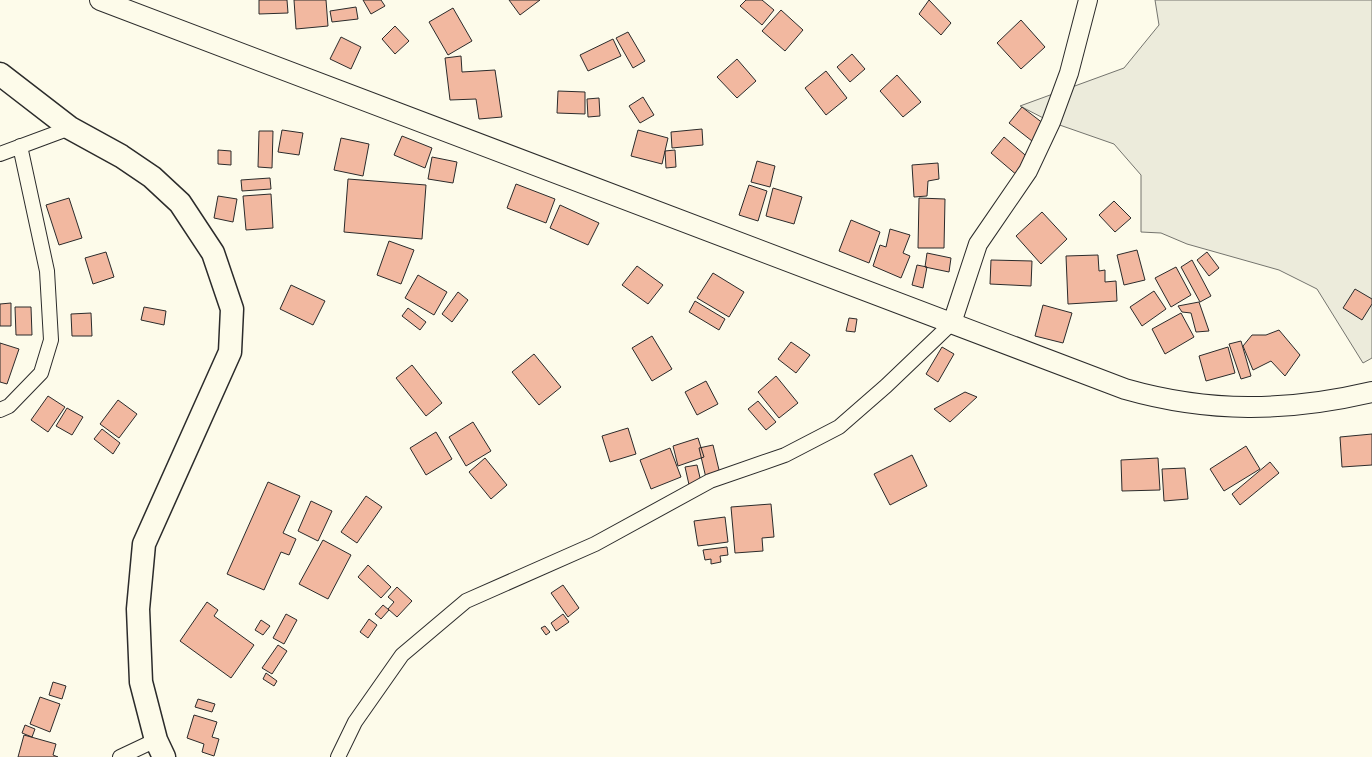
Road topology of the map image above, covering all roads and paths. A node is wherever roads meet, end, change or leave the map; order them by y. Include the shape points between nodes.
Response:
1 (100, 0) edge
2 (1088, 0) edge
3 (0, 74) edge
4 (70, 128) junction
5 (20, 146) junction
6 (0, 154) edge
7 (952, 323) junction
8 (1372, 392) edge
9 (0, 410) edge
10 (160, 748) edge
11 (120, 757) edge
12 (338, 757) edge

1 - 7 main road
2 - 7 street via 1069,73 1051,122 1028,171 978,244
3 - 4 highway
4 - 5 street
4 - 10 highway via 152,177 180,203 213,252 232,309 230,352 144,544 138,609 141,682
5 - 6 street
5 - 9 street via 47,271 51,340 41,374 9,406
7 - 8 main road via 1124,389 1184,404 1271,406 1332,401
7 - 12 street via 839,427 785,454 710,481 595,544 466,601 402,655 355,722
10 - 11 street

